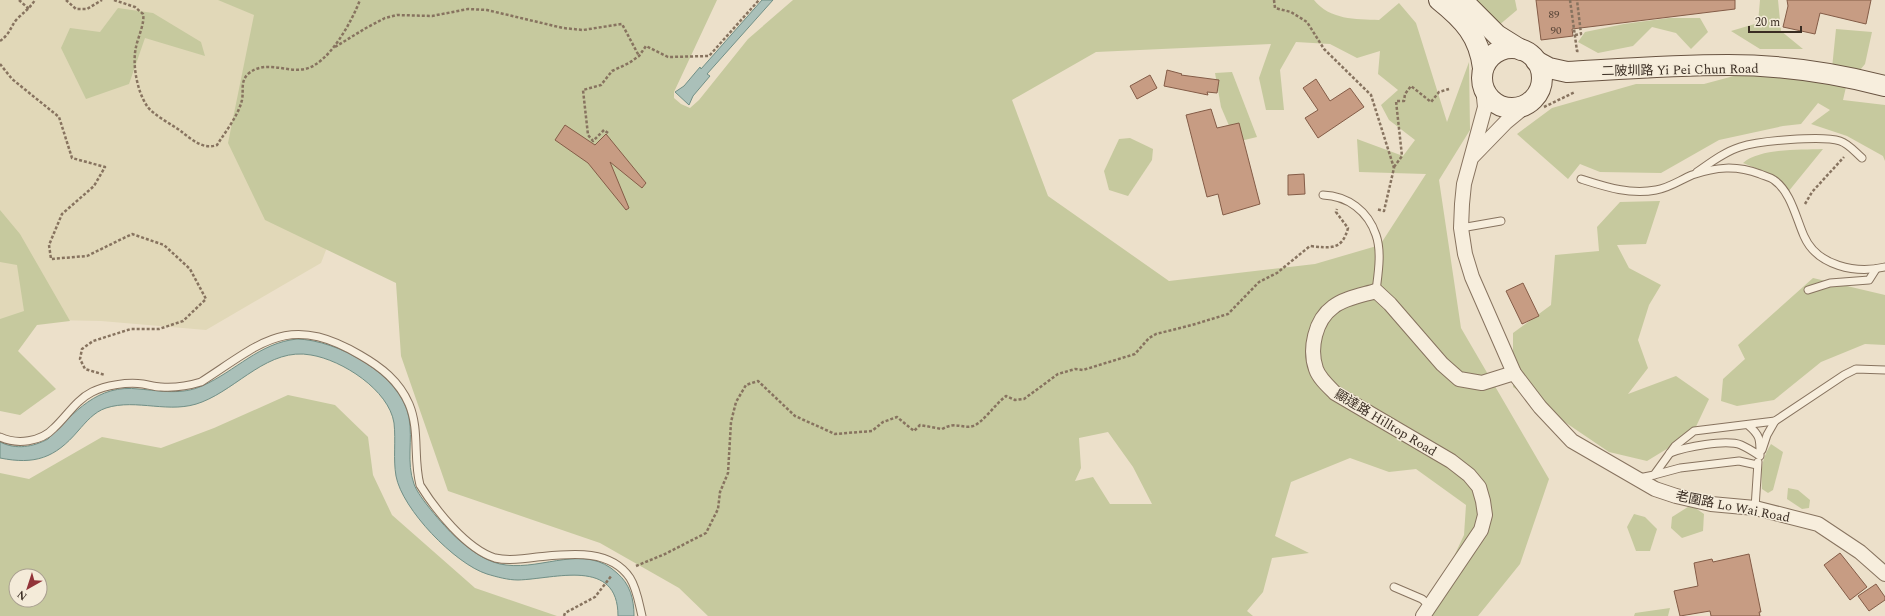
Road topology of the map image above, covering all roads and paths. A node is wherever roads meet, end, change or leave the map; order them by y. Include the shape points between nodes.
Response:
1 (19, 0) edge
2 (35, 0) edge
3 (66, 0) edge
4 (102, 0) edge
5 (114, 0) edge
6 (360, 0) edge
7 (760, 0) edge
8 (1274, 0) edge
9 (1439, 0) edge
10 (1462, 0) edge
11 (1570, 0) edge
12 (1577, 0) edge
13 (29, 9) junction
14 (1575, 35) junction
15 (0, 41) edge
16 (334, 47) junction
17 (1577, 51) dead end
18 (639, 56) junction
19 (1529, 56) junction
20 (0, 64) edge
21 (1483, 68) junction
22 (1594, 70) junction
23 (1885, 86) edge
24 (1483, 88) junction
25 (1449, 89) dead end
26 (1582, 90) dead end
27 (1535, 103) junction
28 (608, 133) dead end
29 (1851, 147) junction
30 (1862, 158) dead end
31 (1468, 166) junction
32 (1394, 168) junction
33 (1692, 175) junction
34 (1581, 179) dead end
35 (1323, 195) dead end
36 (1335, 195) junction
37 (1367, 217) junction
38 (1798, 219) junction
39 (1501, 221) dead end
40 (1461, 228) junction
41 (1885, 267) edge
42 (1876, 269) junction
43 (1808, 290) dead end
44 (1376, 291) junction
45 (1885, 370) edge
46 (1514, 373) junction
47 (118, 385) junction
48 (1775, 421) junction
49 (1748, 425) junction
50 (0, 437) edge
51 (1670, 453) junction
52 (1760, 456) junction
53 (1757, 465) junction
54 (1654, 475) junction
55 (1635, 478) junction
56 (1755, 508) junction
57 (623, 570) junction
58 (1885, 574) edge
59 (605, 584) dead end
60 (1394, 586) dead end
61 (1427, 611) edge
62 (564, 616) edge
63 (642, 616) edge

1 - 13 path
2 - 13 path
3 - 4 path via 76,9 87,9
5 - 16 path via 141,10 144,16 135,51 135,67 148,107 196,143 205,146 217,145 230,126 242,98 243,80 249,73 276,66 305,69 324,59
6 - 16 path
7 - 18 path via 709,56 668,57 646,46
8 - 32 path via 1275,8 1291,12 1306,22 1324,49 1371,95
9 - 21 street via 1455,13 1476,38
10 - 19 street via 1497,35
11 - 14 path
12 - 14 path via 1581,34
13 - 15 path via 17,19 8,35
14 - 17 path
16 - 18 path via 391,16 432,16 468,9 505,13 563,28 583,30 622,24
18 - 28 path via 629,64 612,70 601,86 582,90 588,135 593,141 604,130
19 - 21 street via 1508,48 1495,52
19 - 22 street, 二陂圳路 Yi Pei Chun Road via 1557,70
19 - 27 street via 1542,75
20 - 47 path via 12,79 59,117 72,158 105,167 94,186 62,214 48,245 51,259 87,256 132,234 164,245 190,270 206,299 183,321 159,329 130,329 93,341 82,349 80,359 85,369 102,373
21 - 24 street
22 - 23 street, 二陂圳路 Yi Pei Chun Road via 1757,66 1830,75
22 - 27 street, 二陂圳路 Yi Pei Chun Road via 1560,79
24 - 27 street via 1489,99 1501,107 1515,108
24 - 31 street, 老圍路 Lo Wai Road via 1485,107
25 - 32 path via 1439,92 1431,102 1411,86 1405,94 1404,101 1396,101 1402,156
26 - 27 path
27 - 31 street, 老圍路 Lo Wai Road via 1506,122 1475,153
29 - 30 lane
29 - 33 lane via 1830,139 1740,147
29 - 38 path via 1812,192
31 - 40 street, 老圍路 Lo Wai Road
32 - 37 path via 1384,211 1374,209
33 - 34 lane via 1656,190 1637,192 1616,190
33 - 38 lane via 1728,167 1743,168 1774,180 1788,196
35 - 36 lane
36 - 37 lane via 1349,201
36 - 57 path via 1339,206 1336,212 1348,228 1346,238 1340,244 1332,248 1310,246 1277,273 1259,282 1228,314 1156,334 1135,354 1084,370 1074,369 1058,374 1024,399 1015,400 1006,396 973,426 950,424 942,429 920,425 914,431 897,417 883,422 872,431 835,434 795,416 758,381 746,385 736,402 731,422 728,474 720,492 718,509 706,533 665,554
37 - 44 lane via 1376,236 1379,262
38 - 42 lane via 1805,238 1818,254 1832,264 1848,268
39 - 40 lane
40 - 46 street, 老圍路 Lo Wai Road via 1472,277
41 - 42 lane
42 - 43 lane via 1869,280 1830,283
44 - 46 street via 1442,364 1459,379 1482,383
44 - 61 street, 顯達路 Hilltop Road via 1333,306 1322,318 1313,351 1316,369 1335,392 1451,461 1469,475 1479,487 1485,515 1481,530
45 - 48 lane via 1856,369
46 - 55 street, 老圍路 Lo Wai Road via 1540,407 1572,441
47 - 50 lane via 92,392 77,403 54,430 40,437 21,441
47 - 57 lane via 142,384 170,388 201,382 256,346 281,336 308,334 333,340 375,364 399,386 409,403 415,421 417,476 420,484 459,534 475,547 496,558 516,560 590,554 607,560
48 - 49 lane
48 - 52 lane
49 - 51 lane via 1698,430 1683,438
49 - 52 lane via 1758,433
51 - 52 lane via 1682,448 1740,444
51 - 54 lane
52 - 53 lane
53 - 54 lane via 1739,462 1680,468
53 - 56 lane
54 - 55 lane
55 - 56 street, 老圍路 Lo Wai Road via 1655,489 1676,496 1711,504
56 - 58 street, 老圍路 Lo Wai Road via 1818,524 1860,552
57 - 63 lane via 631,579
59 - 62 path via 595,597 565,612
60 - 61 lane via 1422,599

